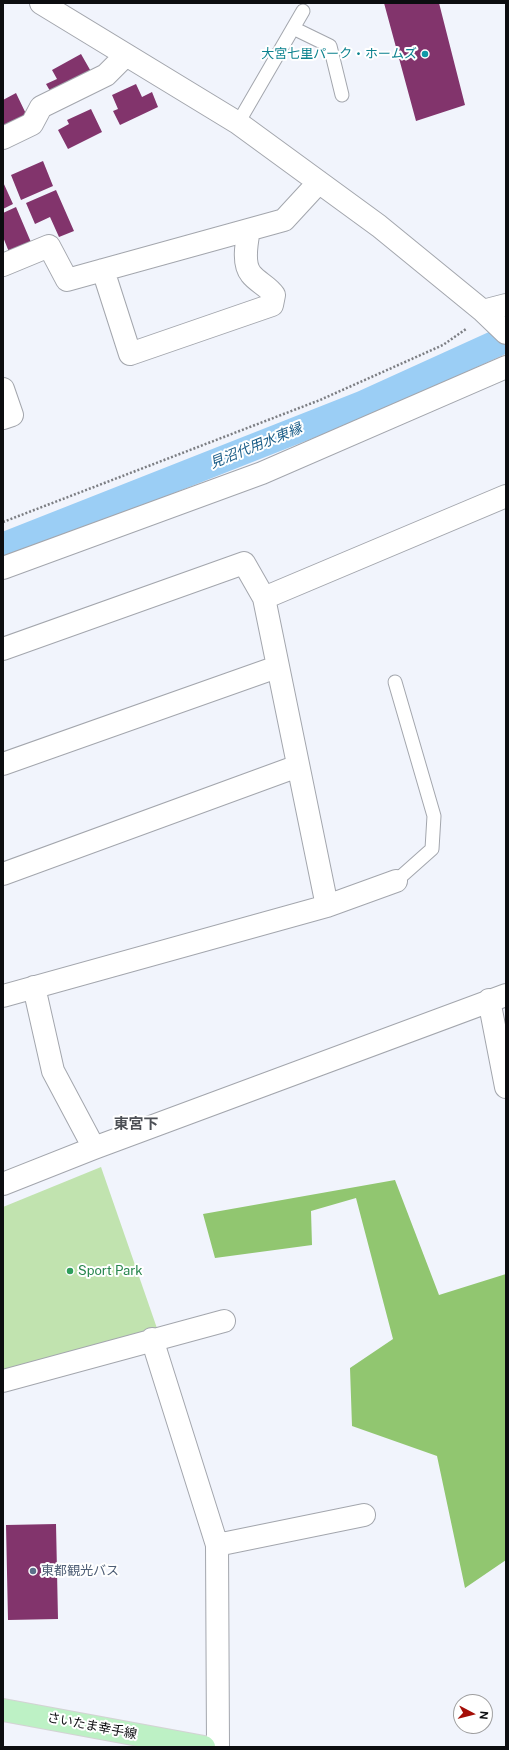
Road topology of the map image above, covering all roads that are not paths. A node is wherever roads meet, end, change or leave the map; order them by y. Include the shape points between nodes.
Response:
1 (41, 3) edge
2 (303, 11) dead end
3 (293, 28) junction
4 (126, 55) junction
5 (342, 95) dead end
6 (238, 123) junction
7 (3, 138) edge
8 (319, 182) junction
9 (249, 230) junction
10 (3, 265) edge
11 (103, 270) junction
12 (492, 319) edge
13 (506, 367) edge
14 (3, 389) edge
15 (3, 418) edge
16 (506, 496) edge
17 (3, 568) edge
18 (264, 598) junction
19 (3, 649) edge
20 (277, 667) junction
21 (394, 682) dead end
22 (3, 764) edge
23 (298, 766) junction
24 (3, 874) edge
25 (396, 881) joint
26 (327, 906) junction
27 (34, 987) junction
28 (3, 996) edge
29 (498, 998) edge
30 (506, 1088) edge
31 (94, 1148) junction
32 (3, 1184) edge
33 (224, 1321) dead end
34 (152, 1339) junction
35 (3, 1380) edge
36 (364, 1515) dead end
37 (217, 1545) junction
38 (3, 1710) edge
39 (204, 1747) edge
40 (218, 1747) edge

1 - 4 street
2 - 3 lane
3 - 5 lane via 330,46
3 - 6 lane
4 - 6 street
4 - 7 street via 106,75 41,107 32,124
6 - 8 street
8 - 9 street via 284,220
8 - 12 street via 379,226
9 - 11 street
9 - 11 street via 245,251 250,273 274,295 272,306 130,354
10 - 11 street via 49,246 67,280
13 - 17 street via 262,473
14 - 15 street via 12,415
16 - 18 street
18 - 19 street via 244,563
18 - 20 street
20 - 22 street
20 - 23 street
21 - 25 lane via 434,816 432,849
23 - 24 street
23 - 26 street
25 - 26 street
26 - 27 street
27 - 28 street
27 - 31 street via 53,1071
29 - 30 street
29 - 31 street
31 - 32 street
33 - 34 street
34 - 35 street
34 - 37 street
36 - 37 street
37 - 40 street
38 - 39 main road, さいたま幸手線

